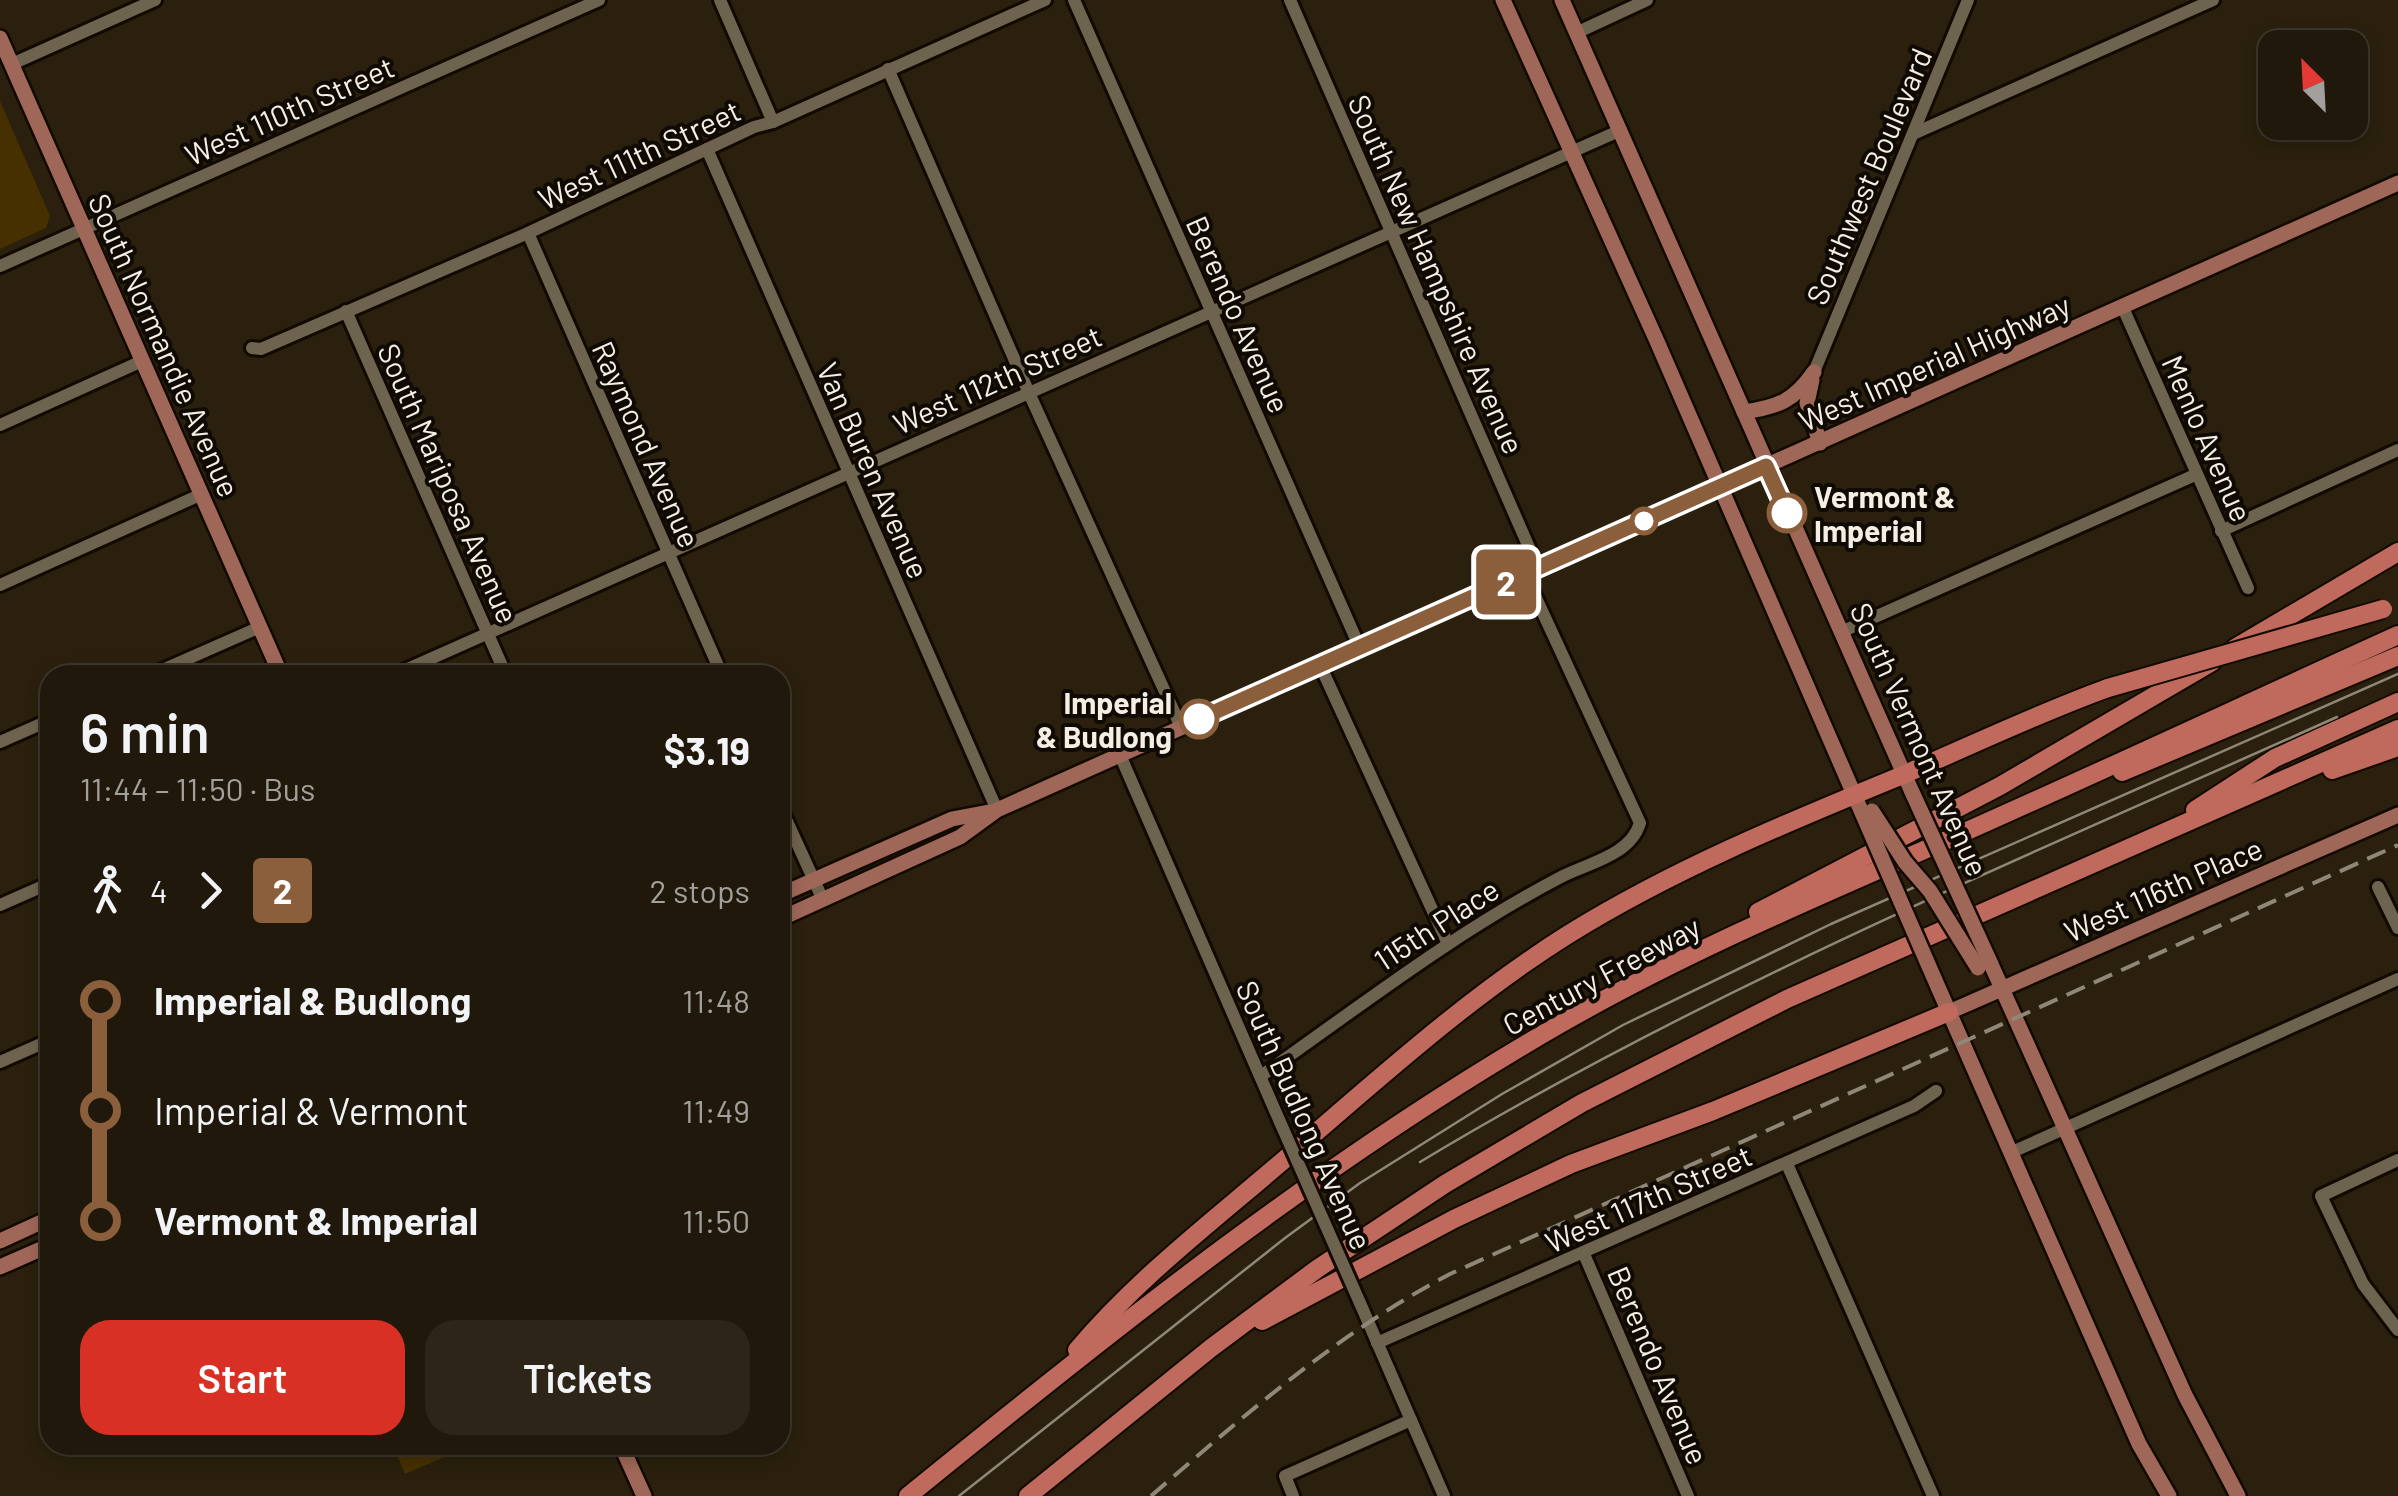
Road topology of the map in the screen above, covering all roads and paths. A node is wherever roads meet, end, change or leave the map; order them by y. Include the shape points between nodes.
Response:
1 (155, 0) edge
2 (598, 0) edge
3 (720, 0) edge
4 (1045, 0) edge
5 (1074, 0) edge
6 (1290, 0) edge
7 (1503, 0) edge
8 (1562, 0) edge
9 (1647, 0) edge
10 (1968, 0) edge
11 (2213, 0) edge
12 (1576, 33) junction
13 (0, 38) edge
14 (12, 64) junction
15 (888, 69) junction
16 (773, 122) junction
17 (1621, 130) junction
18 (1912, 134) junction
19 (707, 149) junction
20 (1570, 151) junction
21 (2398, 183) edge
22 (83, 228) junction
23 (1390, 230) junction
24 (528, 232) junction
25 (0, 266) edge
26 (2124, 308) junction
27 (346, 311) junction
28 (1210, 311) junction
29 (252, 348) dead end
30 (142, 362) junction
31 (1814, 372) junction
32 (1029, 393) junction
33 (1744, 412) junction
34 (0, 425) edge
35 (1820, 443) junction
36 (2398, 450) edge
37 (1766, 466) junction
38 (848, 473) junction
39 (2195, 475) junction
40 (1721, 486) junction
41 (202, 494) junction
42 (2222, 531) junction
43 (2398, 552) edge
44 (668, 554) junction
45 (1532, 571) junction
46 (0, 585) edge
47 (2248, 588) dead end
48 (2390, 607) edge
49 (260, 626) junction
50 (1841, 632) junction
51 (488, 634) junction
52 (2398, 635) edge
53 (1360, 648) junction
54 (2398, 656) edge
55 (173, 665) edge
56 (278, 665) edge
57 (417, 665) edge
58 (502, 665) edge
59 (718, 665) edge
60 (1320, 665) junction
61 (2398, 702) edge
62 (40, 724) edge
63 (1181, 727) junction
64 (2398, 729) edge
65 (0, 742) edge
66 (2398, 747) edge
67 (1120, 755) junction
68 (1908, 783) junction
69 (1854, 795) junction
70 (2232, 804) junction
71 (998, 810) junction
72 (1868, 813) junction
73 (2398, 815) edge
74 (952, 819) junction
75 (1640, 823) joint
76 (790, 828) edge
77 (1949, 839) junction
78 (2148, 840) junction
79 (813, 880) junction
80 (852, 886) junction
81 (2378, 886) dead end
82 (40, 887) edge
83 (790, 890) edge
84 (822, 900) junction
85 (0, 905) edge
86 (790, 914) edge
87 (2398, 928) edge
88 (1448, 944) junction
89 (1984, 965) junction
90 (2398, 979) edge
91 (2004, 989) junction
92 (1950, 1012) junction
93 (1564, 1022) junction
94 (40, 1044) edge
95 (0, 1062) edge
96 (1261, 1076) junction
97 (1936, 1092) dead end
98 (2067, 1128) junction
99 (2010, 1153) junction
100 (2398, 1160) edge
101 (1786, 1164) junction
102 (40, 1222) edge
103 (0, 1240) edge
104 (40, 1249) edge
105 (1584, 1254) junction
106 (0, 1267) edge
107 (2398, 1330) edge
108 (1378, 1343) junction
109 (1211, 1348) junction
110 (1054, 1377) junction
111 (1411, 1420) junction
112 (626, 1455) edge
113 (2165, 1494) edge
114 (644, 1496) edge
115 (908, 1496) edge
116 (1028, 1496) edge
117 (1293, 1496) edge
118 (1444, 1496) edge
119 (1688, 1496) edge
120 (1933, 1496) edge
121 (2238, 1496) edge

1 - 14 street
2 - 22 street, West 110th Street
3 - 16 street
4 - 15 street, West 111th Street
5 - 28 street, Berendo Avenue
6 - 23 street, South New Hampshire Avenue
7 - 20 main road
8 - 12 main road, South Vermont Avenue
9 - 12 street
10 - 18 street, Southwest Boulevard
11 - 18 street
12 - 17 main road, South Vermont Avenue
13 - 14 main road, South Normandie Avenue
14 - 22 main road, South Normandie Avenue
15 - 16 street, West 111th Street
15 - 32 street
16 - 19 street, West 111th Street
17 - 20 street, West 112th Street
17 - 33 main road, South Vermont Avenue
18 - 31 street, Southwest Boulevard
19 - 24 street, West 111th Street
19 - 38 street, Van Buren Avenue
20 - 23 street, West 112th Street
20 - 40 main road
21 - 26 main road, West Imperial Highway
22 - 25 street, West 110th Street
22 - 30 main road, South Normandie Avenue
23 - 28 street, West 112th Street
23 - 45 street, South New Hampshire Avenue
24 - 27 street, West 111th Street
24 - 44 street, Raymond Avenue
26 - 35 main road, West Imperial Highway
26 - 39 street, Menlo Avenue
27 - 29 street, West 111th Street
27 - 51 street, South Mariposa Avenue
28 - 32 street, West 112th Street
28 - 53 street, Berendo Avenue
30 - 34 street
30 - 41 main road, South Normandie Avenue
31 - 33 main road via 1783,404
31 - 35 main road via 1807,403
32 - 38 street, West 112th Street
32 - 63 street
33 - 37 main road, South Vermont Avenue
35 - 37 main road, West Imperial Highway
36 - 42 street
37 - 40 main road, West Imperial Highway
37 - 50 main road, South Vermont Avenue
38 - 44 street, West 112th Street
38 - 71 street, Van Buren Avenue
39 - 42 street, Menlo Avenue
39 - 50 street
40 - 45 main road, West Imperial Highway
40 - 69 main road
41 - 46 street
41 - 49 main road, South Normandie Avenue
42 - 47 street, Menlo Avenue
43 - 93 highway via 2017,777 1676,954
44 - 51 street, West 112th Street
44 - 59 street, Raymond Avenue
45 - 53 main road, West Imperial Highway
45 - 75 street, South New Hampshire Avenue
48 - 68 highway, bridge via 2108,688
49 - 55 street
49 - 56 main road, South Normandie Avenue
50 - 68 main road, South Vermont Avenue
51 - 57 street, West 112th Street
51 - 58 street, South Mariposa Avenue
52 - 77 highway, Century Freeway
53 - 60 main road, West Imperial Highway
54 - 77 highway
60 - 63 main road, West Imperial Highway
60 - 88 street
61 - 78 highway via 2276,758
62 - 65 street
63 - 67 main road, West Imperial Highway
64 - 70 highway
66 - 70 highway
67 - 71 main road, West Imperial Highway
67 - 96 street, South Budlong Avenue
68 - 69 highway
68 - 89 main road, South Vermont Avenue, bridge
69 - 72 main road
69 - 110 highway via 1619,904 1507,976 1152,1273
70 - 78 highway
71 - 74 main road, West Imperial Highway
71 - 80 main road, West Imperial Highway via 960,837
72 - 89 main road, bridge via 1930,891 1972,963
72 - 92 main road, bridge
73 - 91 main road, West 116th Place
74 - 79 main road, West Imperial Highway
74 - 80 main road via 926,842 861,872
75 - 88 street, 115th Place via 1636,836 1616,852 1510,904
76 - 79 street
77 - 93 highway, Century Freeway via 1721,941
78 - 109 highway via 1638,1072 1403,1211
79 - 83 main road, West Imperial Highway
79 - 84 street
80 - 84 main road, West Imperial Highway
81 - 87 street
82 - 85 street
84 - 86 main road, West Imperial Highway
88 - 96 street, 115th Place
89 - 91 main road, South Vermont Avenue
90 - 98 street
91 - 92 main road, West 116th Place
91 - 98 main road, South Vermont Avenue
92 - 99 main road
92 - 109 highway via 1572,1164
93 - 110 highway, Century Freeway via 1294,1194
94 - 95 street
96 - 108 street, South Budlong Avenue, bridge
97 - 101 street, West 117th Street
98 - 99 street
98 - 121 main road, South Vermont Avenue via 2184,1395
99 - 113 main road
100 - 107 street via 2321,1196 2363,1284
101 - 105 street, West 117th Street
101 - 120 street
102 - 103 main road
104 - 106 main road
105 - 108 street, West 117th Street
105 - 119 street, Berendo Avenue
108 - 111 street, South Budlong Avenue
109 - 116 highway
110 - 115 highway, Century Freeway
111 - 117 street via 1285,1476
111 - 118 street, South Budlong Avenue
112 - 114 main road

